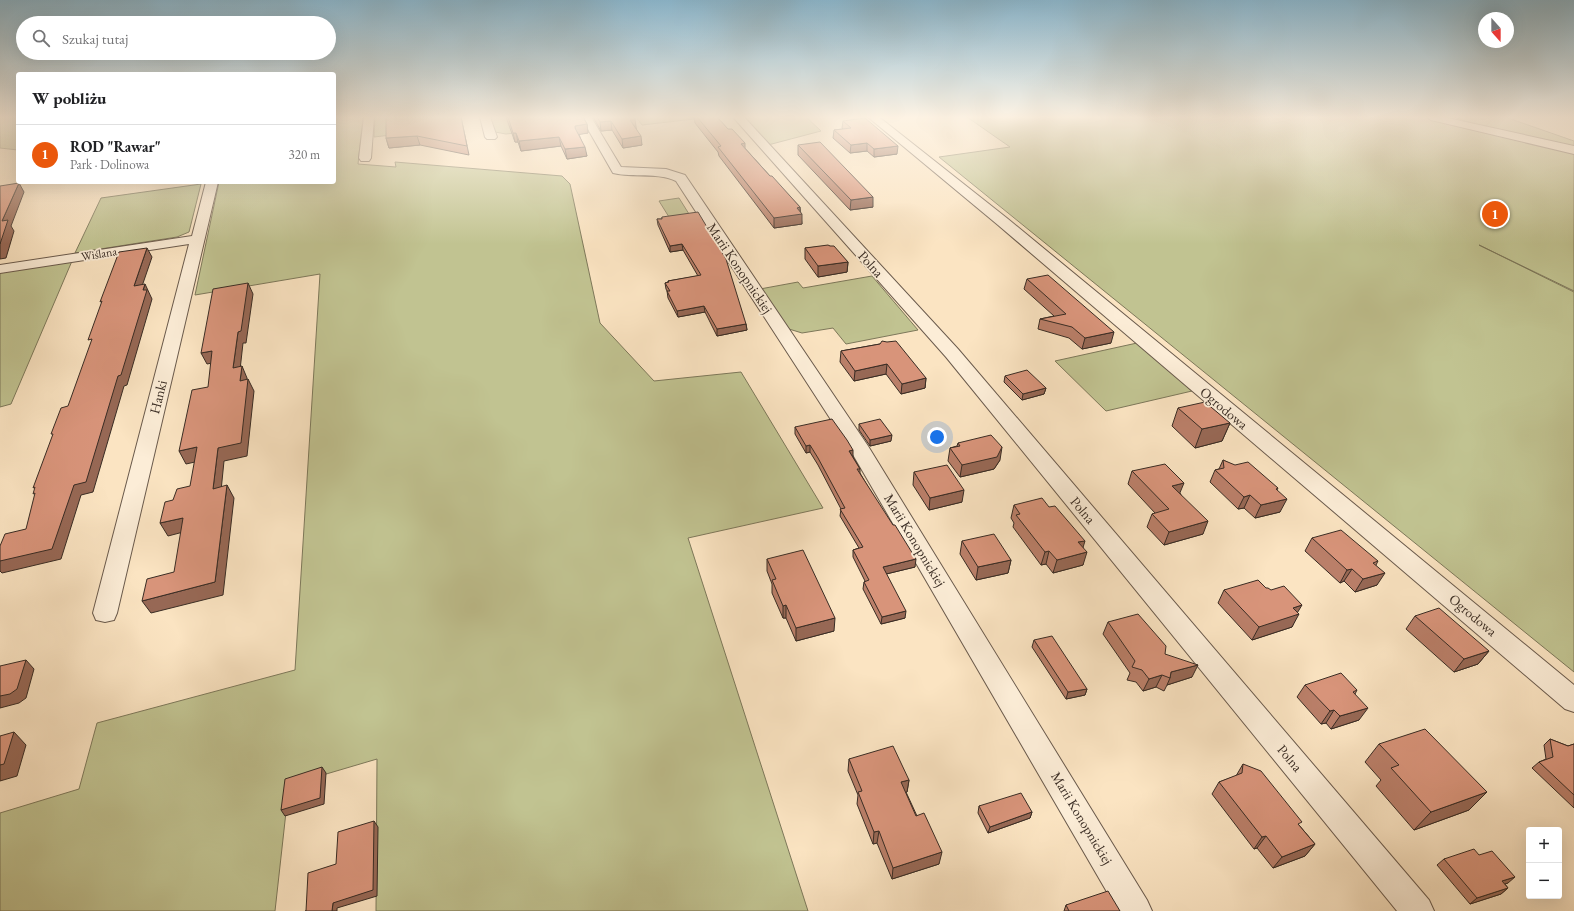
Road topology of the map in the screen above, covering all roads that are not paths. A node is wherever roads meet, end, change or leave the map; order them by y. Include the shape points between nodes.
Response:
1 (612, 160) edge
2 (777, 160) edge
3 (926, 160) edge
4 (211, 184) edge
5 (197, 239) junction
6 (0, 269) edge
7 (105, 613) dead end
8 (1574, 701) edge
9 (1136, 911) edge
10 (1418, 911) edge

1 - 9 street, Marii Konopnickiej via 618,170 666,173 681,178 858,446
2 - 10 street, Polna via 952,353
3 - 8 street, Ogrodowa
4 - 5 street, Hanki
5 - 6 street, Wiślana
5 - 7 street, Hanki

